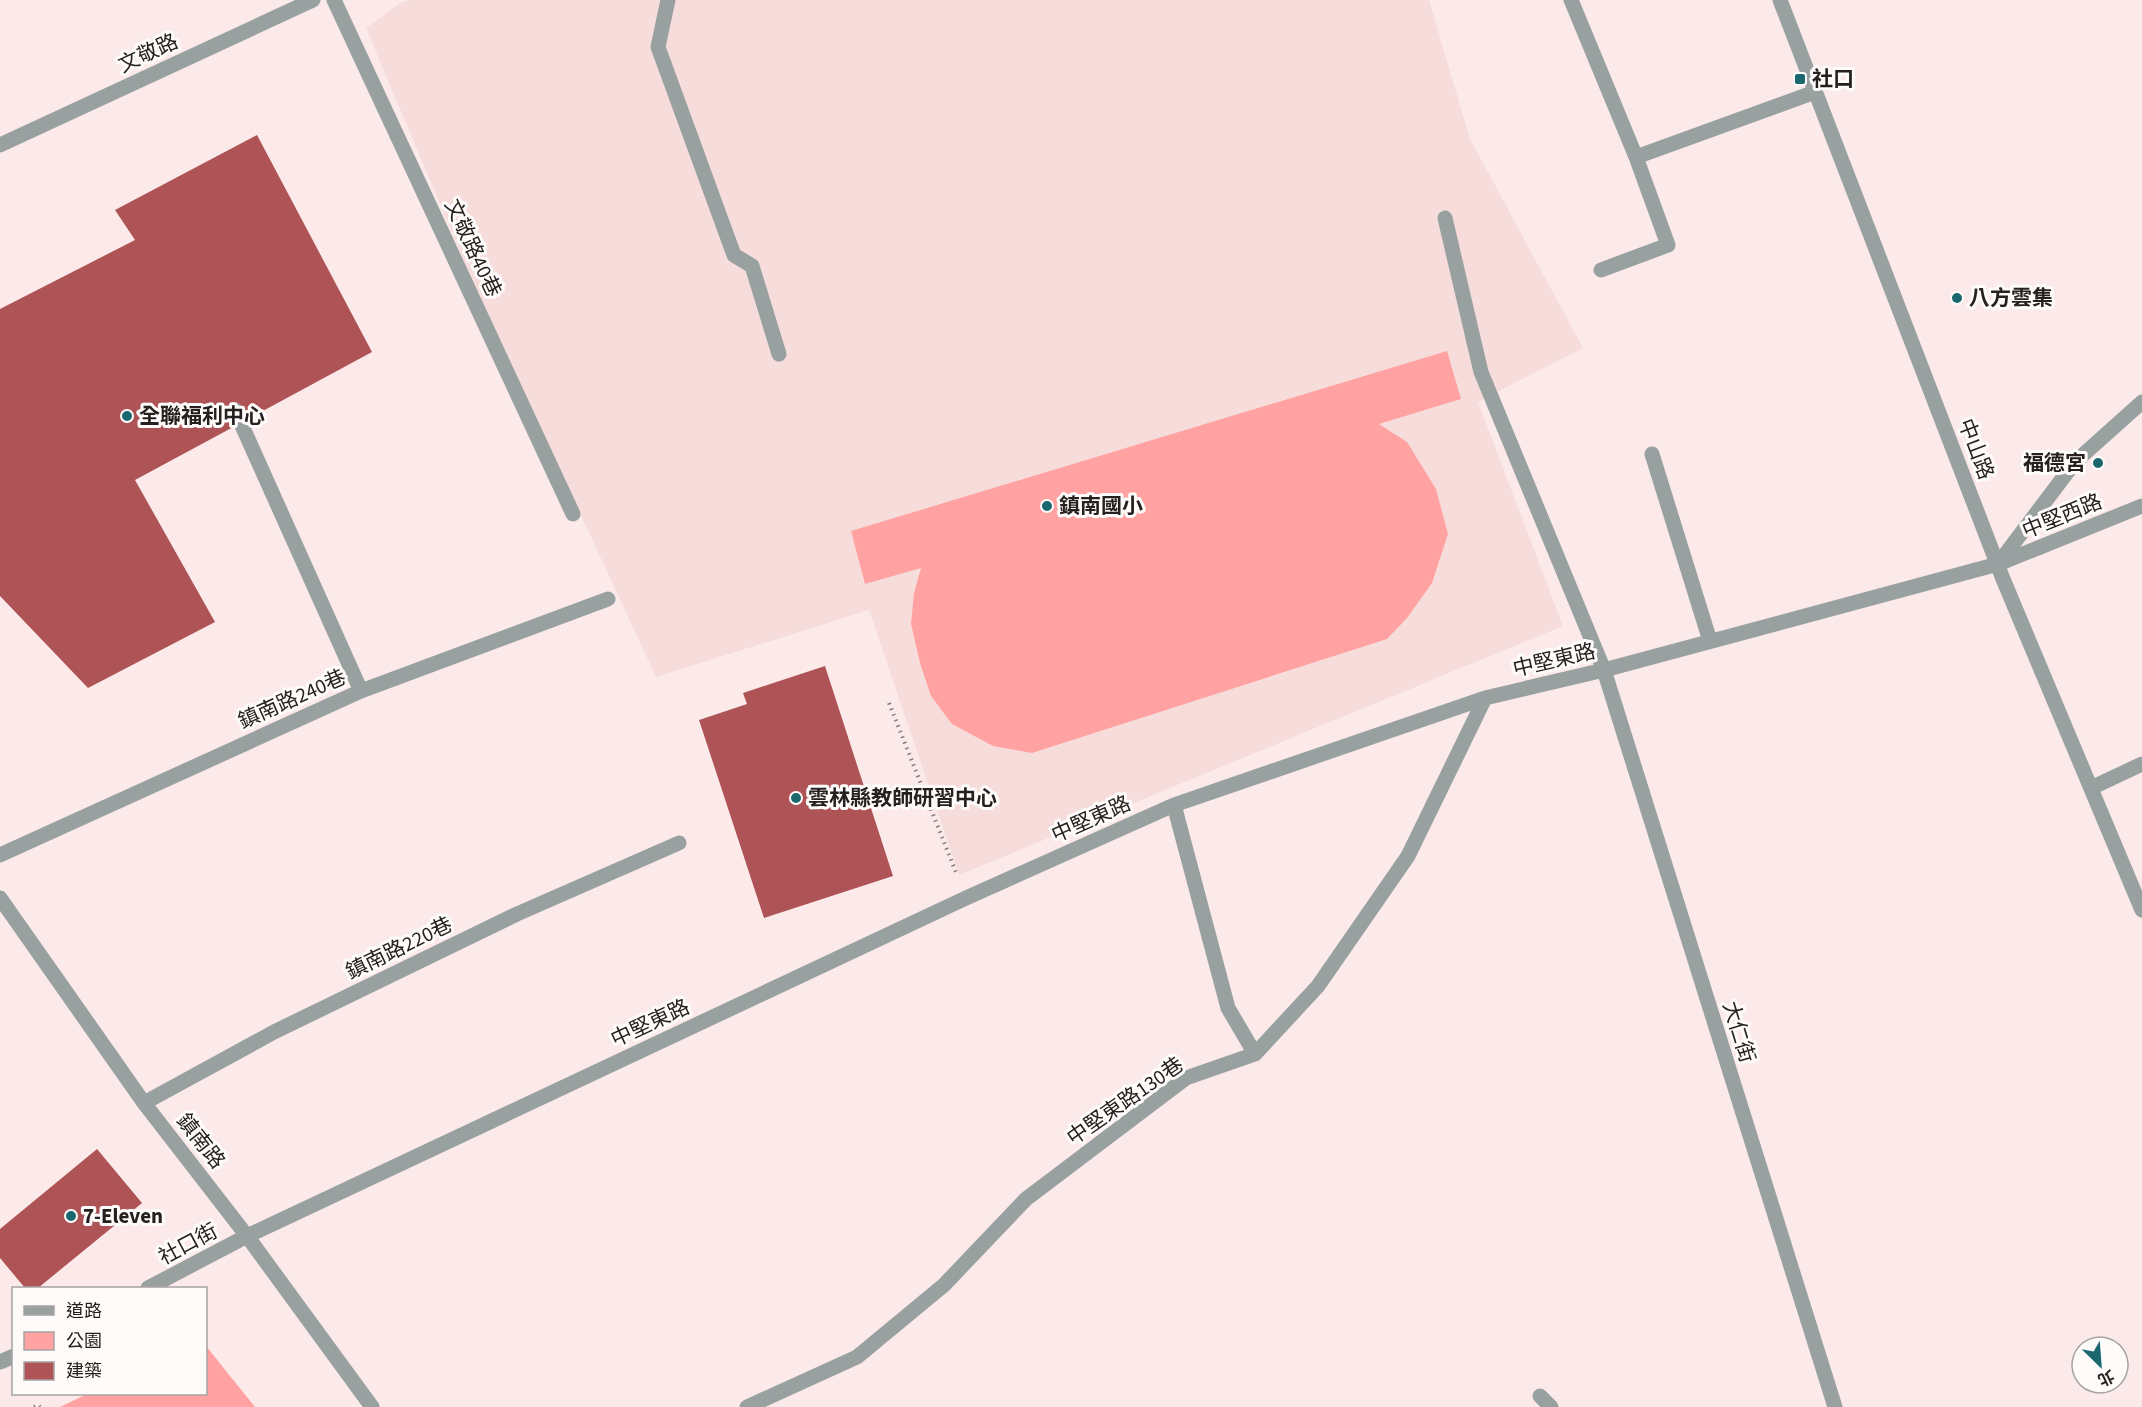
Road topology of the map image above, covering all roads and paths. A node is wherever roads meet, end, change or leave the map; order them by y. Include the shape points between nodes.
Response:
1 (313, 0) edge
2 (334, 0) edge
3 (668, 0) edge
4 (1571, 0) edge
5 (1780, 0) edge
6 (1815, 92) junction
7 (0, 144) edge
8 (1636, 158) junction
9 (1445, 218) dead end
10 (1600, 270) dead end
11 (779, 354) dead end
12 (2142, 402) edge
13 (235, 410) dead end
14 (1652, 454) dead end
15 (2142, 506) edge
16 (573, 514) dead end
17 (1998, 564) junction
18 (608, 599) dead end
19 (1710, 641) junction
20 (1604, 670) junction
21 (361, 691) junction
22 (1485, 698) junction
23 (889, 703) dead end
24 (2142, 764) edge
25 (2091, 788) junction
26 (1174, 805) junction
27 (679, 843) dead end
28 (0, 855) edge
29 (0, 898) edge
30 (966, 898) junction
31 (2142, 909) edge
32 (1255, 1054) junction
33 (144, 1103) junction
34 (247, 1236) junction
35 (150, 1287) edge
36 (34, 1407) edge
37 (40, 1407) edge
38 (372, 1407) edge
39 (747, 1407) edge
40 (1834, 1407) edge

1 - 7 street, 文敬路
2 - 16 street, 文敬路40巷
3 - 11 street via 657,47 734,255 752,266
4 - 8 street
5 - 6 street, 中山路
6 - 8 street
6 - 17 street, 中山路
8 - 10 street via 1668,245
9 - 20 street, 大仁街 via 1481,372
12 - 17 street via 2075,462
13 - 21 street
14 - 19 street
15 - 17 street, 中堅西路
17 - 19 street, 中堅東路
17 - 25 street, 中山路
18 - 21 street, 鎮南路240巷
19 - 20 street, 中堅東路
20 - 22 street, 中堅東路
20 - 40 street, 大仁街
21 - 28 street, 鎮南路240巷
22 - 26 street, 中堅東路
22 - 32 street, 中堅東路130巷 via 1408,856 1318,986
23 - 30 path
24 - 25 street
25 - 31 street, 中山路
26 - 30 street, 中堅東路
26 - 32 street via 1228,1008
27 - 33 street, 鎮南路220巷 via 517,914 274,1032
29 - 33 street, 鎮南路
30 - 34 street, 中堅東路
32 - 39 street, 中堅東路130巷 via 1186,1078 1026,1199 944,1285 857,1357
33 - 34 street, 鎮南路
34 - 35 street, 社口街
34 - 38 street, 鎮南路
36 - 37 path

